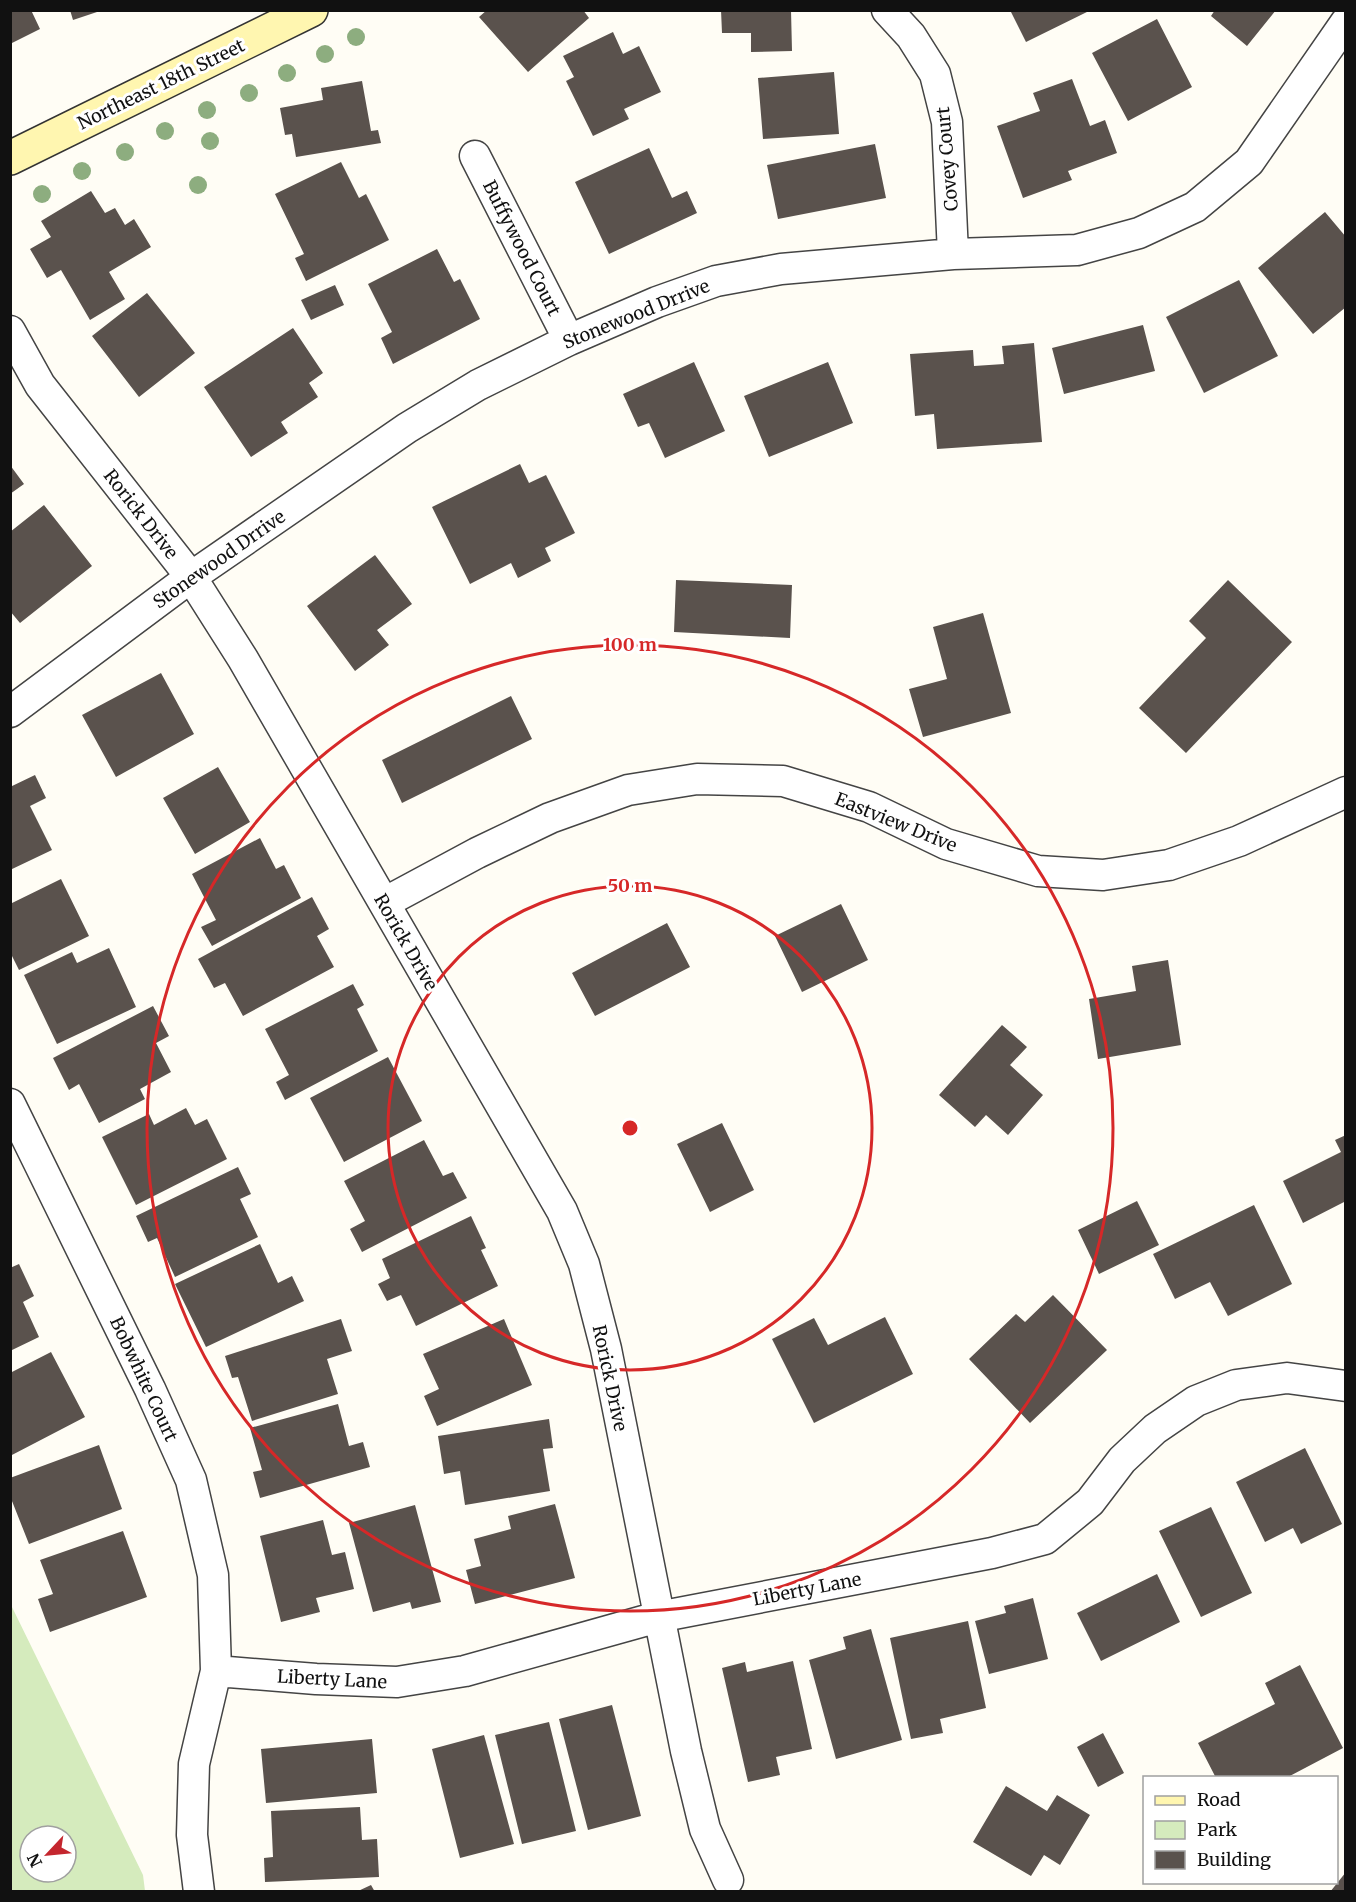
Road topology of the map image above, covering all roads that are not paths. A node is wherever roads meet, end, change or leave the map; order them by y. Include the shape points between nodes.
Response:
1 (311, 10) edge
2 (887, 10) edge
3 (1346, 22) edge
4 (475, 156) dead end
5 (10, 159) edge
6 (953, 254) junction
7 (10, 331) edge
8 (569, 340) junction
9 (191, 577) junction
10 (10, 712) edge
11 (1346, 792) edge
12 (384, 903) junction
13 (10, 1104) edge
14 (1346, 1386) edge
15 (658, 1617) junction
16 (216, 1671) junction
17 (728, 1880) dead end
18 (199, 1892) edge

1 - 5 main road, Northeast 18th Street
2 - 6 street, Covey Court via 911,36 935,74 947,122
3 - 6 street, Stonewood Drrive via 1249,162 1195,207 1139,233 1077,250
4 - 8 street, Buffywood Court
6 - 8 street, Stonewood Drrive via 781,269 716,281
7 - 9 street, Rorick Drive via 40,385
8 - 9 street, Stonewood Drrive via 478,385 406,428
9 - 10 street, Stonewood Drrive
9 - 12 street, Rorick Drive via 243,658
11 - 12 street, Eastview Drive via 1239,841 1168,865 1103,875 1038,871 946,844 869,807 783,781 697,778 628,789 550,818
12 - 15 street, Rorick Drive via 562,1211 584,1264 606,1349
13 - 16 street, Bobwhite Court via 191,1480 213,1575
14 - 15 street, Liberty Lane via 1287,1378 1236,1385 1196,1401 1155,1429 1122,1460 1090,1502 1045,1539 993,1553
15 - 16 street, Liberty Lane via 465,1671 397,1682
15 - 17 street, Rorick Drive via 705,1829
16 - 18 street, Bobwhite Court via 194,1764 192,1835

